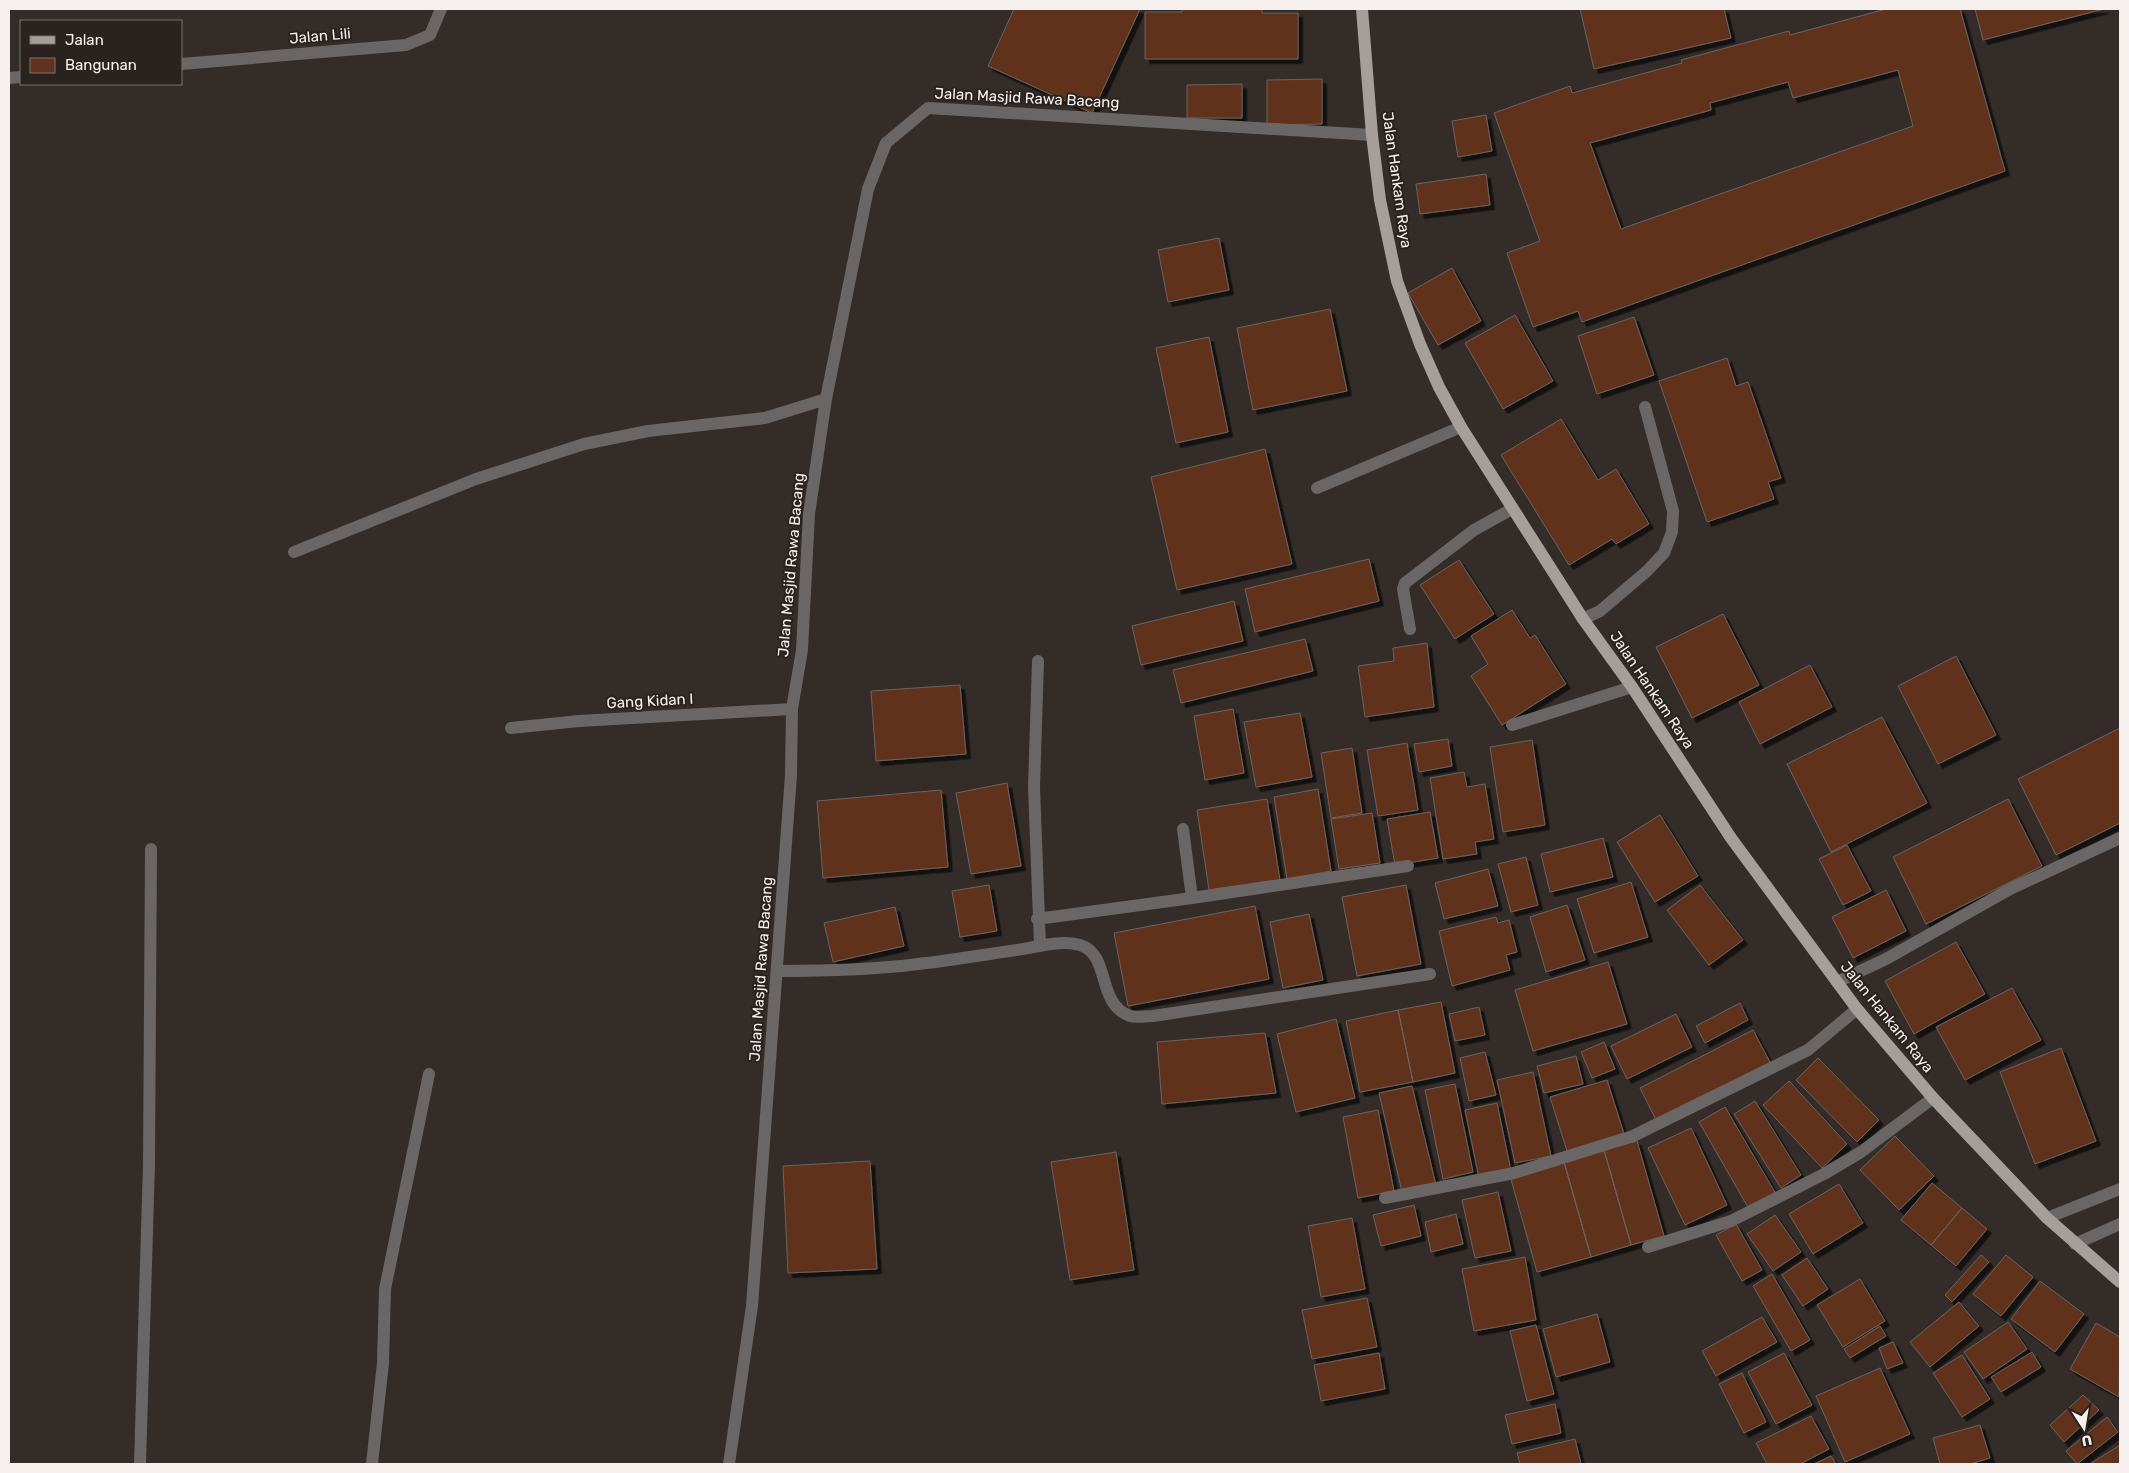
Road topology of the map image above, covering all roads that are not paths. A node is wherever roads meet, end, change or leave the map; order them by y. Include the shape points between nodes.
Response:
1 (442, 9) edge
2 (1362, 9) edge
3 (182, 64) edge
4 (1372, 135) junction
5 (826, 399) junction
6 (1645, 407) dead end
7 (1461, 427) junction
8 (1317, 488) dead end
9 (1512, 509) junction
10 (294, 552) dead end
11 (1583, 619) junction
12 (1410, 629) dead end
13 (1038, 661) dead end
14 (1632, 686) junction
15 (792, 709) junction
16 (1512, 725) dead end
17 (511, 728) dead end
18 (1183, 829) dead end
19 (2120, 838) edge
20 (151, 849) dead end
21 (1408, 866) dead end
22 (1192, 898) junction
23 (1038, 919) junction
24 (1040, 946) junction
25 (777, 971) junction
26 (1430, 974) dead end
27 (1836, 982) junction
28 (1857, 1009) junction
29 (429, 1074) dead end
30 (1933, 1098) junction
31 (2120, 1189) edge
32 (1385, 1198) dead end
33 (2047, 1218) junction
34 (2120, 1224) edge
35 (2075, 1244) junction
36 (1648, 1247) dead end
37 (2120, 1282) edge
38 (140, 1464) edge
39 (372, 1464) edge
40 (729, 1464) edge

1 - 3 street, Jalan Lili via 430,34 406,45
2 - 4 main road, Jalan Hankam Raya
4 - 5 street, Jalan Masjid Rawa Bacang via 928,108 886,143 868,189
4 - 7 main road, Jalan Hankam Raya via 1380,200 1397,281 1438,387
5 - 10 street via 765,418 648,431 584,444 476,479
5 - 15 street, Jalan Masjid Rawa Bacang via 809,514 802,650
6 - 11 street via 1673,511 1672,532 1664,553 1647,571 1600,611
7 - 8 street
7 - 9 main road, Jalan Hankam Raya
9 - 11 main road, Jalan Hankam Raya
9 - 12 street via 1459,540 1405,582 1403,589
11 - 14 main road, Jalan Hankam Raya
13 - 23 street via 1034,787
14 - 16 street
14 - 27 main road, Jalan Hankam Raya via 1731,838
15 - 17 street, Gang Kidan I
15 - 25 street, Jalan Masjid Rawa Bacang via 791,775
18 - 22 street
19 - 27 street via 2010,889 1886,959
20 - 38 street via 149,1164
21 - 22 street
22 - 23 street
23 - 24 street
24 - 25 street via 909,965 835,972
24 - 26 street via 1081,946 1095,957 1115,1007 1131,1016 1153,1016
25 - 40 street, Jalan Masjid Rawa Bacang via 752,1306
27 - 28 main road, Jalan Hankam Raya
28 - 30 main road, Jalan Hankam Raya
28 - 32 street via 1808,1050 1633,1136 1514,1173
29 - 39 street via 385,1289 383,1363
30 - 33 main road, Jalan Hankam Raya
30 - 36 street via 1861,1152 1824,1174 1731,1221
31 - 33 street
33 - 35 main road, Jalan Hankam Raya
34 - 35 street
35 - 37 main road, Jalan Hankam Raya

